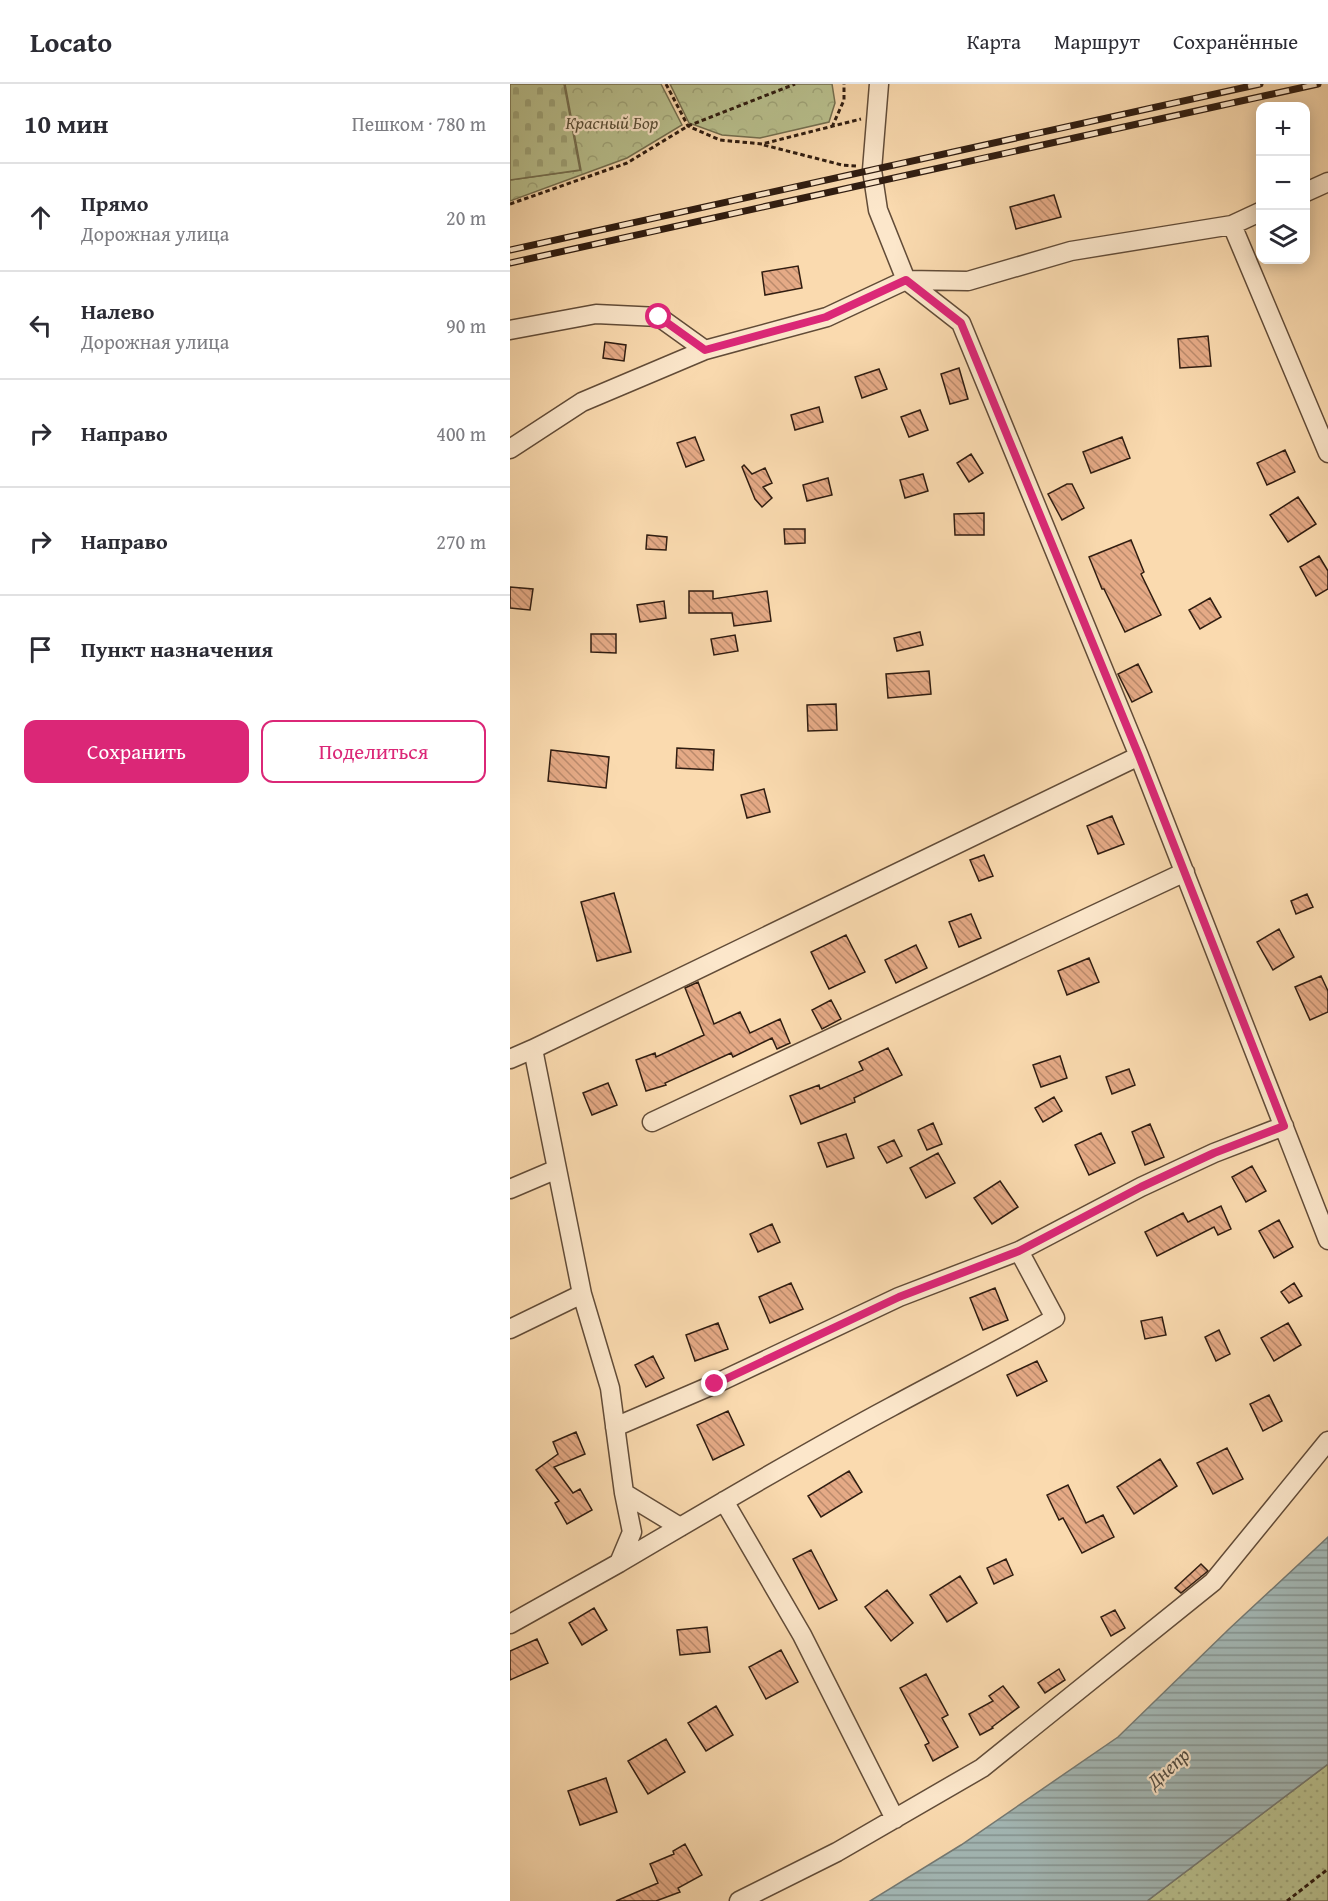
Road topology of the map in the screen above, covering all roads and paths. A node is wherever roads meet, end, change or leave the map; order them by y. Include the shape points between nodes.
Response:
1 (666, 84) edge
2 (795, 84) edge
3 (844, 84) edge
4 (879, 84) edge
5 (877, 115) junction
6 (688, 126) junction
7 (832, 128) junction
8 (762, 144) junction
9 (872, 167) junction
10 (1328, 182) edge
11 (1310, 190) edge
12 (510, 204) edge
13 (1256, 214) edge
14 (1232, 225) junction
15 (906, 280) junction
16 (510, 330) edge
17 (705, 350) junction
18 (510, 449) edge
19 (1328, 453) edge
20 (1139, 756) junction
21 (1185, 872) junction
22 (533, 1049) junction
23 (510, 1059) edge
24 (652, 1122) dead end
25 (1284, 1126) junction
26 (557, 1170) junction
27 (510, 1189) edge
28 (1328, 1240) edge
29 (1019, 1251) junction
30 (582, 1294) junction
31 (510, 1329) edge
32 (615, 1427) junction
33 (1328, 1441) edge
34 (624, 1492) junction
35 (724, 1501) junction
36 (680, 1527) junction
37 (619, 1563) junction
38 (510, 1624) edge
39 (895, 1819) junction
40 (1328, 1869) edge
41 (739, 1901) edge
42 (1287, 1901) edge

1 - 6 path
2 - 6 path
3 - 7 path via 844,100
4 - 5 street
5 - 7 path
5 - 9 street
6 - 8 path via 720,140
6 - 12 path via 627,163
7 - 8 path
8 - 9 path via 842,165
9 - 15 street via 878,210
10 - 11 street
13 - 14 street
14 - 15 street via 1071,251 968,281
14 - 19 street
15 - 17 street via 826,317
15 - 20 street via 961,323
16 - 17 street via 596,314 659,317
17 - 18 street via 582,402
20 - 21 street
20 - 22 street
21 - 24 street
21 - 25 street
22 - 23 street
22 - 26 street
25 - 28 street
25 - 29 street via 1151,1182
26 - 27 street
26 - 30 street
29 - 32 street via 899,1297
29 - 35 street via 1055,1318
30 - 31 street
30 - 32 street via 610,1388
32 - 34 street
33 - 39 street via 1213,1582 982,1768
34 - 36 street
34 - 37 street via 632,1532
35 - 36 street
35 - 39 street via 802,1635
36 - 37 street
37 - 38 street
39 - 41 street
40 - 42 path

